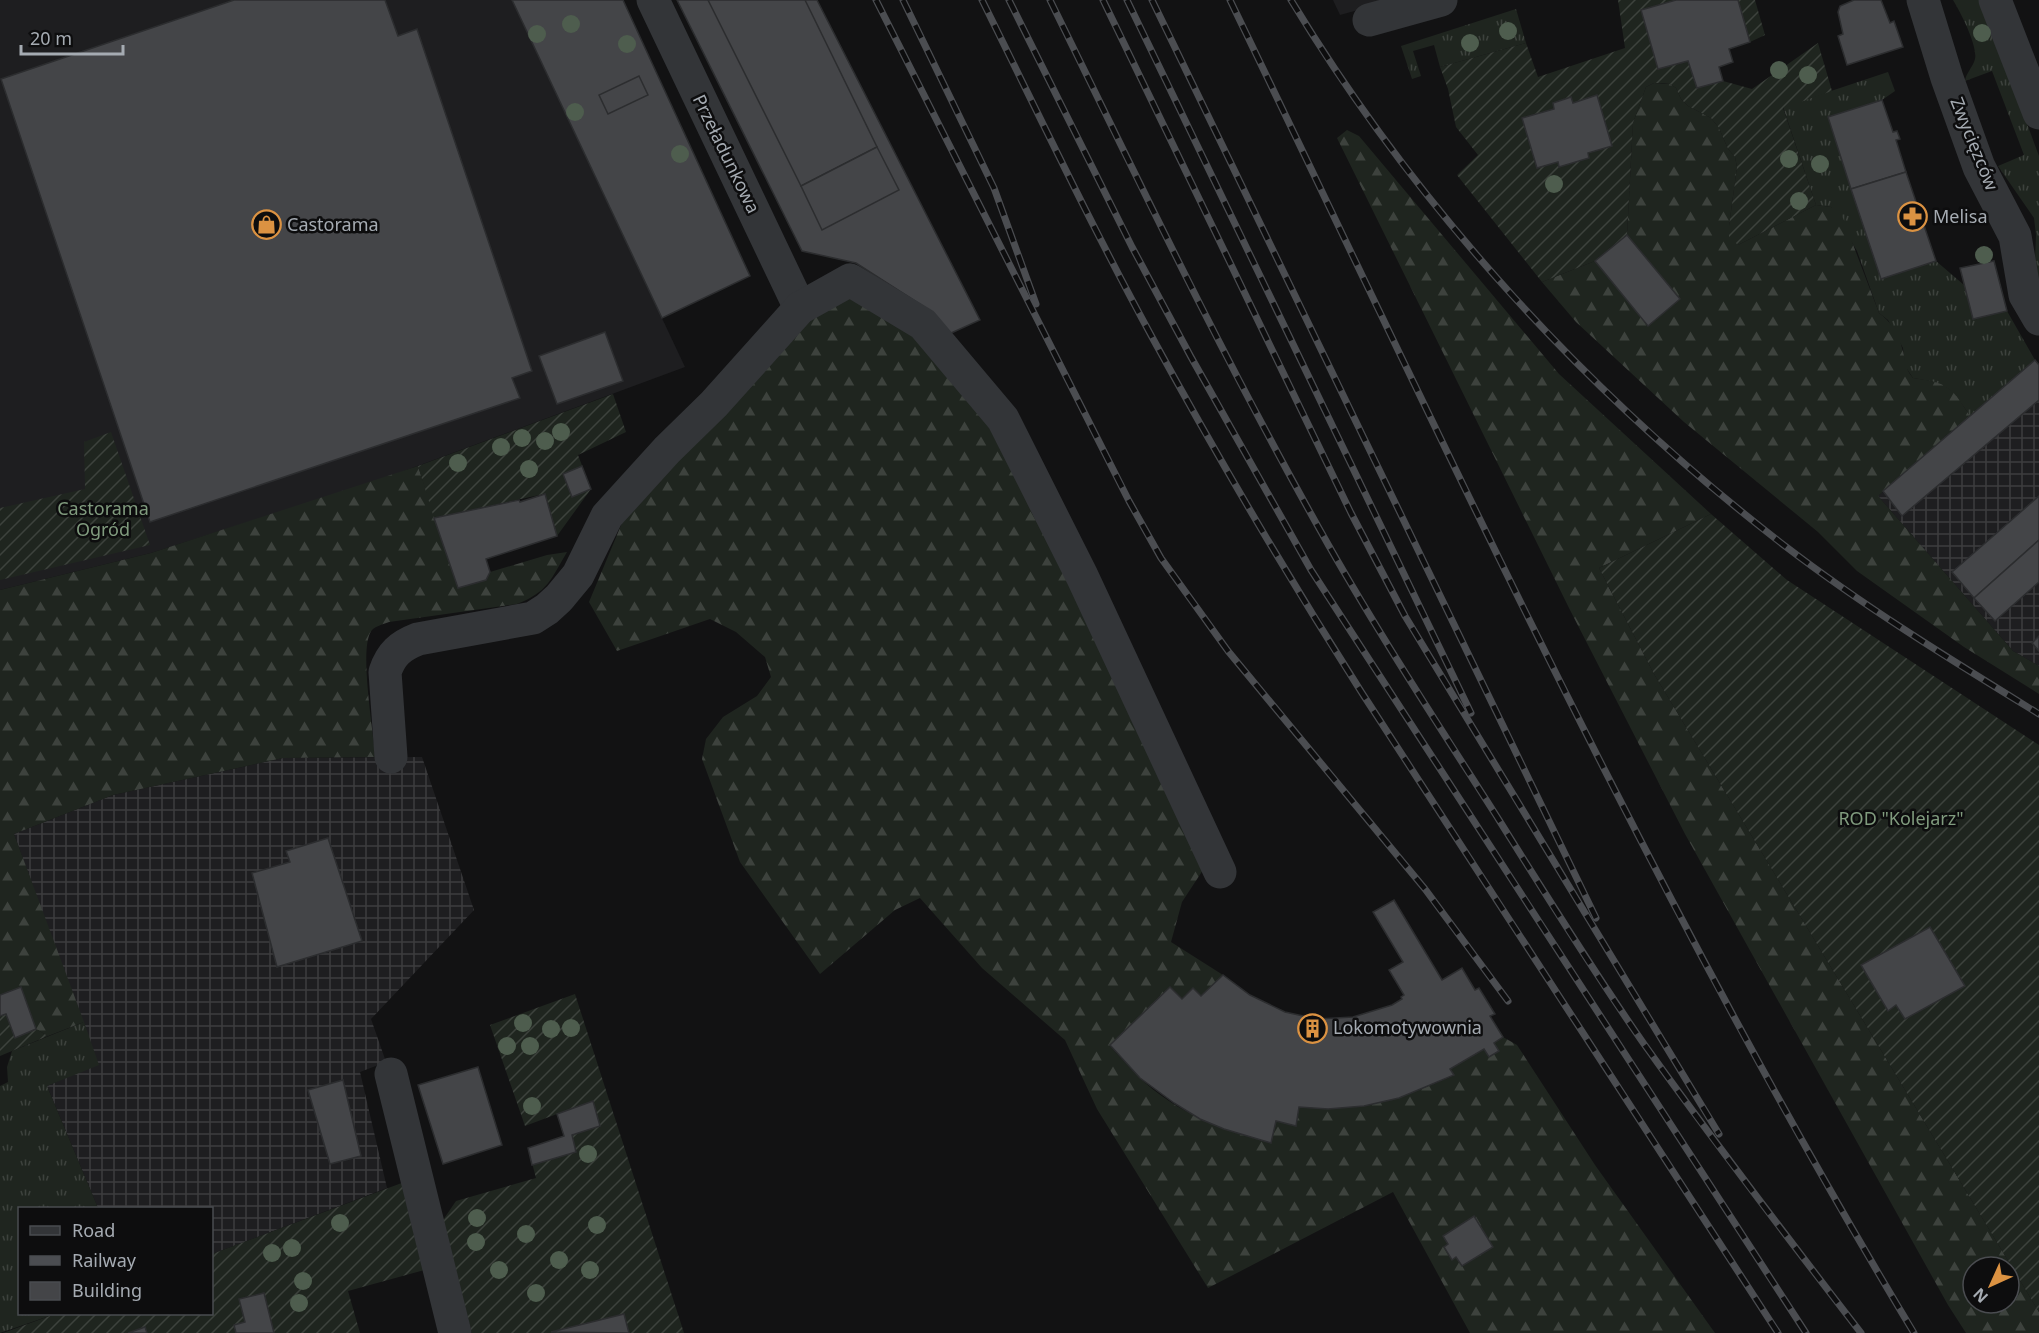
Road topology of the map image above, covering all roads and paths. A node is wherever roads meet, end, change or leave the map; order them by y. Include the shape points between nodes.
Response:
1 (653, 0) edge
2 (1441, 0) edge
3 (1923, 0) edge
4 (1995, 0) edge
5 (1369, 20) dead end
6 (2039, 113) edge
7 (800, 308) junction
8 (2039, 319) edge
9 (391, 757) dead end
10 (1220, 872) dead end
11 (391, 1074) dead end
12 (455, 1333) edge

1 - 7 street, Przeładunkowa
2 - 5 street
3 - 8 street, Zwycięzców via 1979,167 2015,236 2025,295
4 - 6 street
7 - 9 street via 607,516 578,575 547,609 533,618 418,639 395,651 385,672
7 - 10 street via 850,280 923,324 1003,419 1082,576
11 - 12 street

